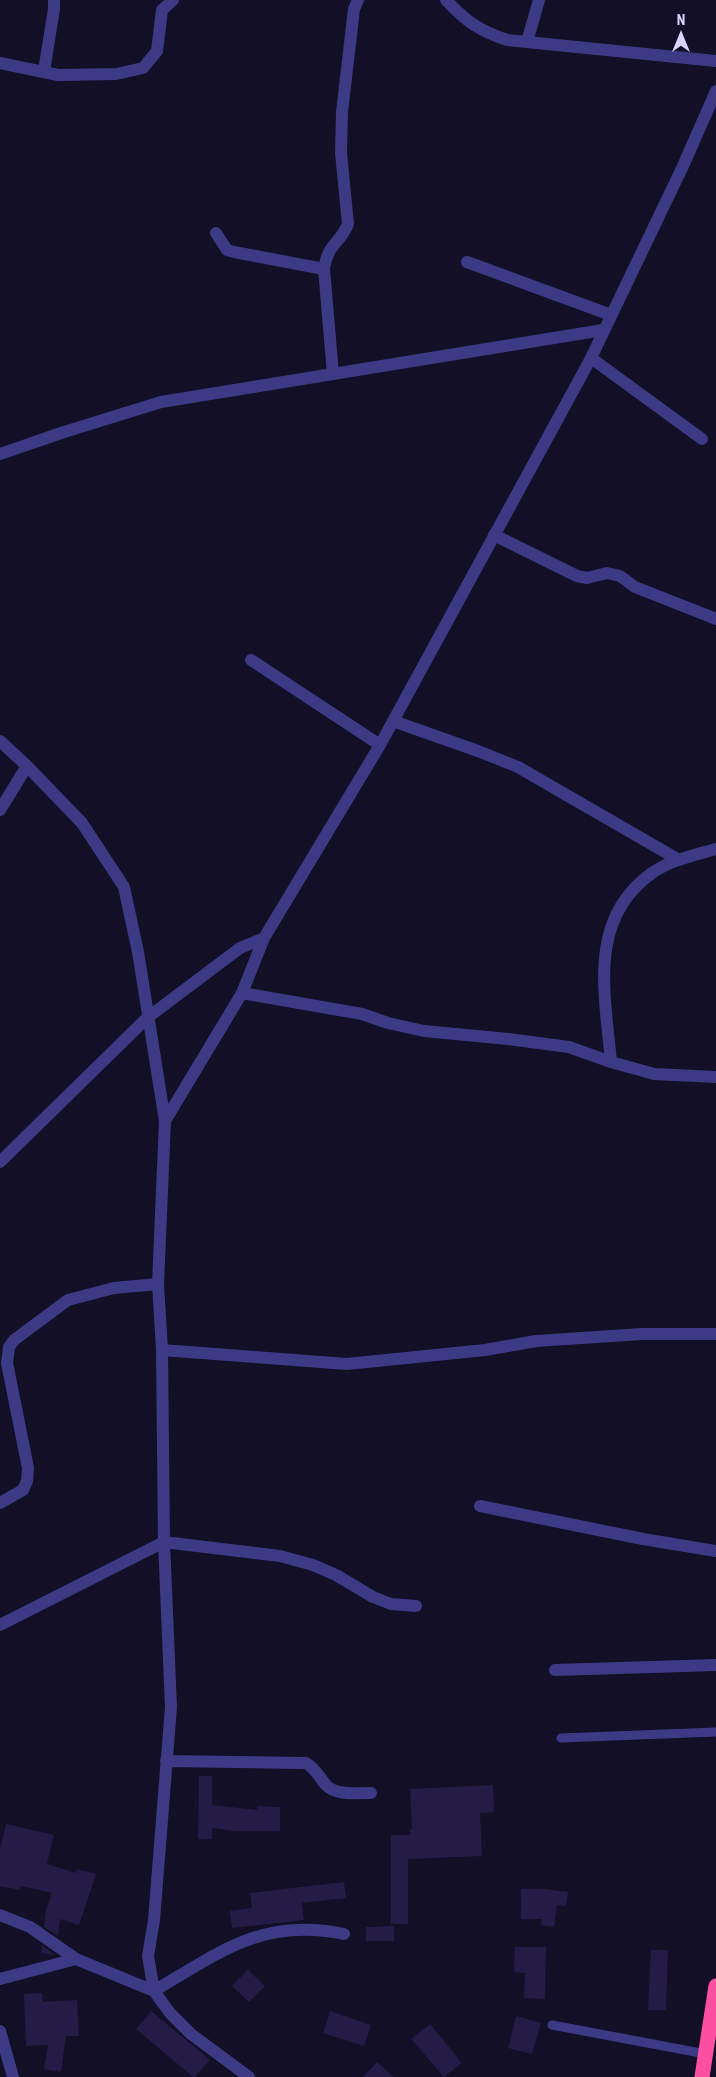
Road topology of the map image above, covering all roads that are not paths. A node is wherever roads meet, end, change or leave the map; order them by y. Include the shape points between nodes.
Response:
1 (54, 0) edge
2 (172, 0) edge
3 (358, 0) edge
4 (446, 0) edge
5 (539, 0) edge
6 (527, 42) junction
7 (716, 61) edge
8 (0, 62) edge
9 (44, 71) junction
10 (716, 91) edge
11 (216, 233) dead end
12 (468, 262) dead end
13 (324, 269) junction
14 (611, 315) junction
15 (603, 330) junction
16 (591, 358) junction
17 (333, 374) junction
18 (702, 439) dead end
19 (0, 454) edge
20 (494, 536) junction
21 (716, 619) edge
22 (251, 660) dead end
23 (393, 721) junction
24 (0, 741) edge
25 (380, 745) junction
26 (27, 766) junction
27 (0, 810) edge
28 (716, 849) edge
29 (680, 860) junction
30 (264, 938) junction
31 (242, 993) junction
32 (147, 1018) junction
33 (611, 1062) junction
34 (716, 1077) edge
35 (165, 1121) junction
36 (0, 1162) edge
37 (158, 1284) junction
38 (716, 1334) edge
39 (162, 1350) junction
40 (0, 1503) edge
41 (480, 1506) dead end
42 (164, 1542) junction
43 (716, 1551) edge
44 (416, 1606) dead end
45 (0, 1625) edge
46 (716, 1665) edge
47 (555, 1670) dead end
48 (716, 1732) edge
49 (561, 1738) dead end
50 (166, 1760) junction
51 (371, 1793) dead end
52 (0, 1915) edge
53 (344, 1934) dead end
54 (76, 1959) junction
55 (0, 1979) edge
56 (716, 1986) edge
57 (154, 1991) junction
58 (552, 2025) dead end
59 (0, 2031) edge
60 (706, 2054) junction
61 (13, 2077) edge
62 (249, 2077) edge
63 (702, 2077) edge

1 - 9 street
2 - 9 street via 162,10 157,52 143,68 116,74 58,75
3 - 13 street via 354,10 342,112 341,153 348,224 326,255
4 - 6 street via 466,21 487,33
5 - 6 street
6 - 7 street
8 - 9 street
10 - 14 street
11 - 13 street via 227,250
12 - 14 street
13 - 17 street
14 - 15 street
15 - 16 street
15 - 17 street
16 - 18 street
16 - 20 street
17 - 19 street via 161,402
20 - 21 street via 577,576 587,578 607,573 620,576 635,587
20 - 23 street
22 - 25 street
23 - 25 street
23 - 29 street via 518,767
24 - 26 street
25 - 30 street
26 - 27 street
26 - 32 street via 82,823 124,886
28 - 29 street
29 - 33 street via 653,872 631,891 617,911 609,931 604,979
30 - 31 street
30 - 32 street via 240,948
31 - 33 street via 362,1014 424,1031 570,1047
31 - 35 street
32 - 35 street
32 - 36 street
33 - 34 street via 654,1074
35 - 37 street
37 - 39 street
37 - 40 street via 114,1288 68,1300 14,1340 9,1347 7,1363 28,1468 24,1490
38 - 39 street via 642,1334 536,1341 485,1350 347,1364
39 - 42 street
41 - 43 street
42 - 44 street via 280,1556 336,1574 391,1604
42 - 45 street
42 - 50 street via 171,1707
46 - 47 street
48 - 49 lane
50 - 51 street via 306,1763 330,1788 348,1794
50 - 57 street via 154,1920 148,1956
52 - 54 street via 30,1927
53 - 57 street via 319,1929 289,1929 252,1938 228,1947
54 - 55 street
54 - 57 street
56 - 60 highway
57 - 62 street via 170,2014 191,2034
58 - 60 lane
59 - 61 street
60 - 63 highway

